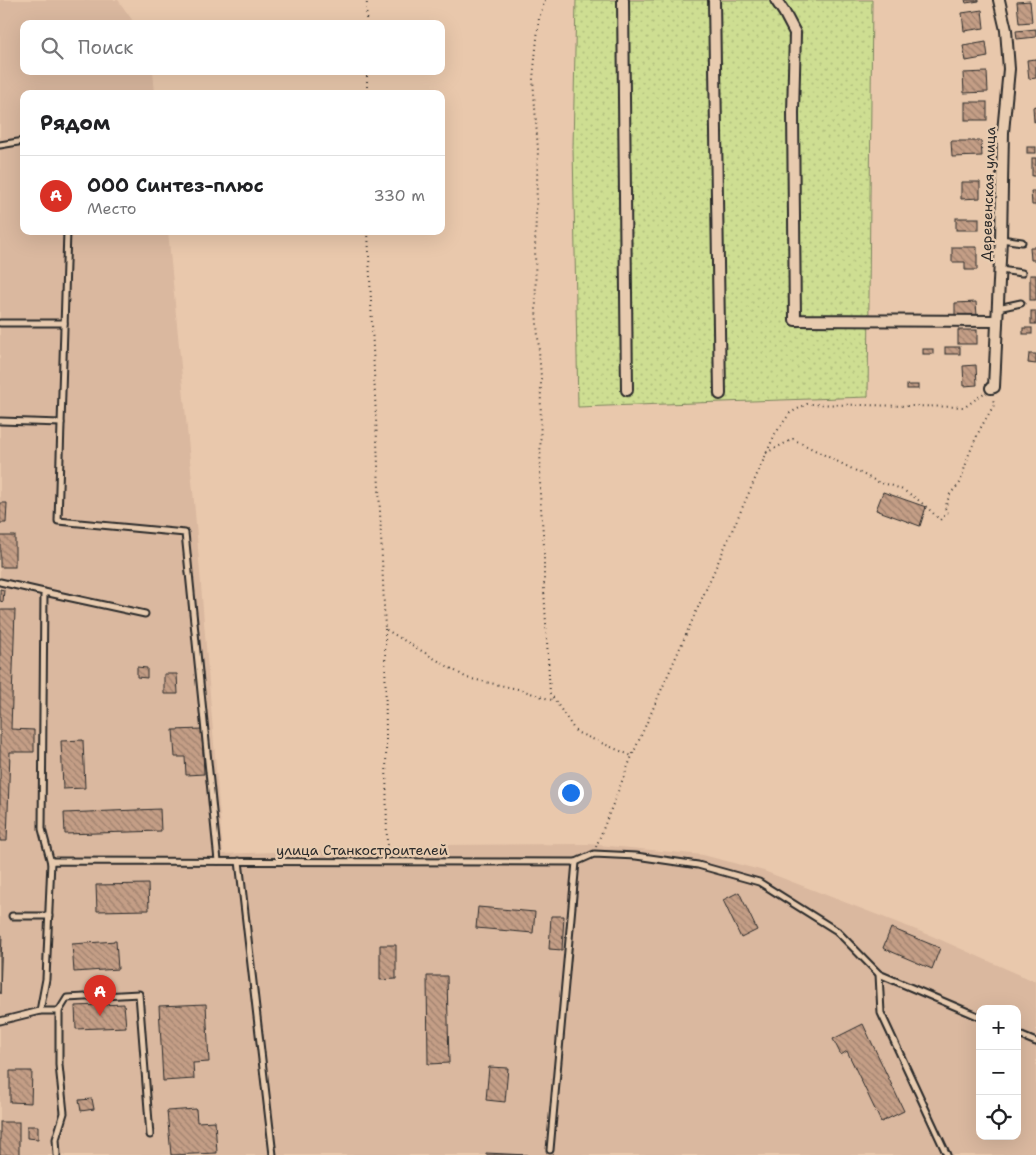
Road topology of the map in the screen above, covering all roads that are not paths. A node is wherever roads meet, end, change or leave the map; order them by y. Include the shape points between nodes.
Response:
1 (623, 0) edge
2 (714, 0) edge
3 (776, 0) edge
4 (999, 0) edge
5 (20, 142) edge
6 (0, 144) edge
7 (66, 235) edge
8 (1001, 239) junction
9 (1022, 242) dead end
10 (999, 270) junction
11 (1022, 273) dead end
12 (1021, 303) dead end
13 (998, 308) junction
14 (997, 321) junction
15 (0, 323) edge
16 (64, 323) junction
17 (991, 388) road end
18 (627, 390) dead end
19 (720, 394) dead end
20 (0, 421) edge
21 (61, 423) junction
22 (0, 582) edge
23 (44, 592) junction
24 (145, 614) dead end
25 (218, 861) junction
26 (239, 861) junction
27 (576, 862) junction
28 (52, 866) junction
29 (12, 916) dead end
30 (49, 916) junction
31 (879, 974) junction
32 (40, 1011) junction
33 (59, 1011) junction
34 (976, 1015) edge
35 (0, 1021) edge
36 (1021, 1036) edge
37 (1036, 1042) edge
38 (150, 1135) dead end
39 (550, 1150) dead end
40 (57, 1155) edge
41 (273, 1155) edge
42 (947, 1155) edge

1 - 18 street
2 - 19 street
3 - 14 street via 794,33 795,320
4 - 8 street, Деревенская улица via 1006,30 1009,68
5 - 6 lane
7 - 16 lane
8 - 9 lane
8 - 10 street, Деревенская улица
10 - 11 lane
10 - 13 street, Деревенская улица
12 - 13 lane
13 - 14 street, Деревенская улица
14 - 17 street, Деревенская улица via 994,387
15 - 16 lane
16 - 21 lane
20 - 21 lane
21 - 25 lane via 58,521 185,533
22 - 23 lane
23 - 24 lane
23 - 28 lane via 42,829
25 - 26 lane, улица Станкостроителей
25 - 28 lane, улица Станкостроителей via 51,861
26 - 27 lane, улица Станкостроителей
26 - 41 lane
27 - 31 lane, улица Станкостроителей via 594,854 636,856 698,865 759,882 837,931
27 - 39 lane
28 - 30 lane
29 - 30 lane
30 - 32 lane via 46,979
31 - 34 lane
31 - 42 lane via 880,1012
32 - 33 lane
32 - 35 lane
33 - 38 lane via 67,998 139,994
33 - 40 lane via 59,1065 64,1113 56,1139
36 - 37 lane

